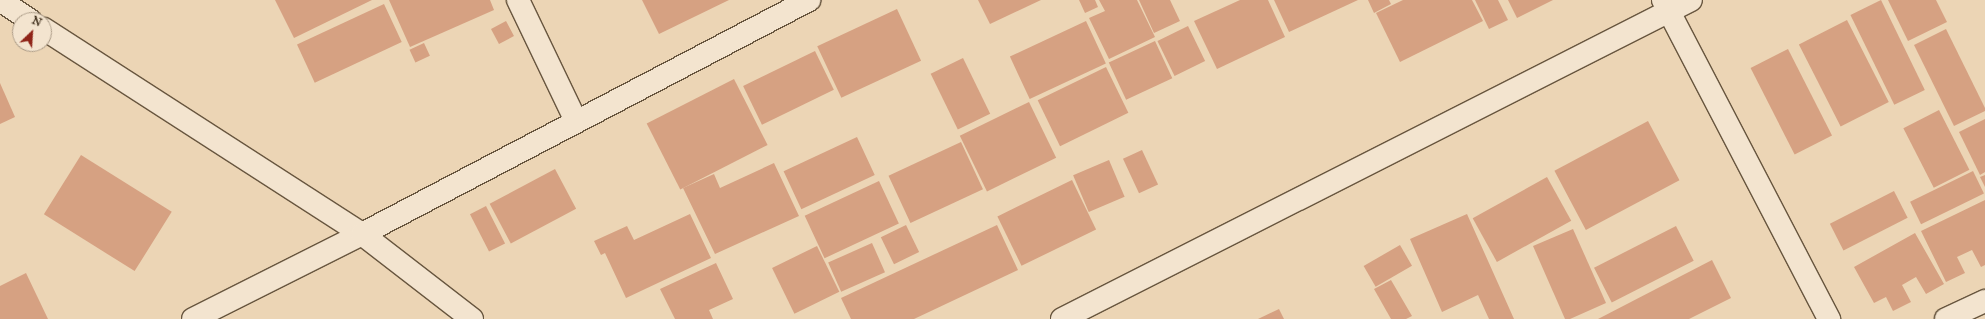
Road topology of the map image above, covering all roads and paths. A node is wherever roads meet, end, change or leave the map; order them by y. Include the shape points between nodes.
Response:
1 (0, 0) edge
2 (518, 0) edge
3 (809, 0) edge
4 (1691, 0) edge
5 (1666, 6) edge
6 (18, 12) edge
7 (52, 34) edge
8 (576, 122) junction
9 (362, 234) junction
10 (1985, 301) edge
11 (193, 319) edge
12 (472, 319) edge
13 (1062, 319) edge
14 (1829, 319) edge
15 (1946, 319) edge

1 - 6 street
2 - 8 street
3 - 8 street
4 - 5 street
5 - 13 street
5 - 14 street
7 - 9 street
8 - 9 street
9 - 11 street
9 - 12 street
10 - 15 street

